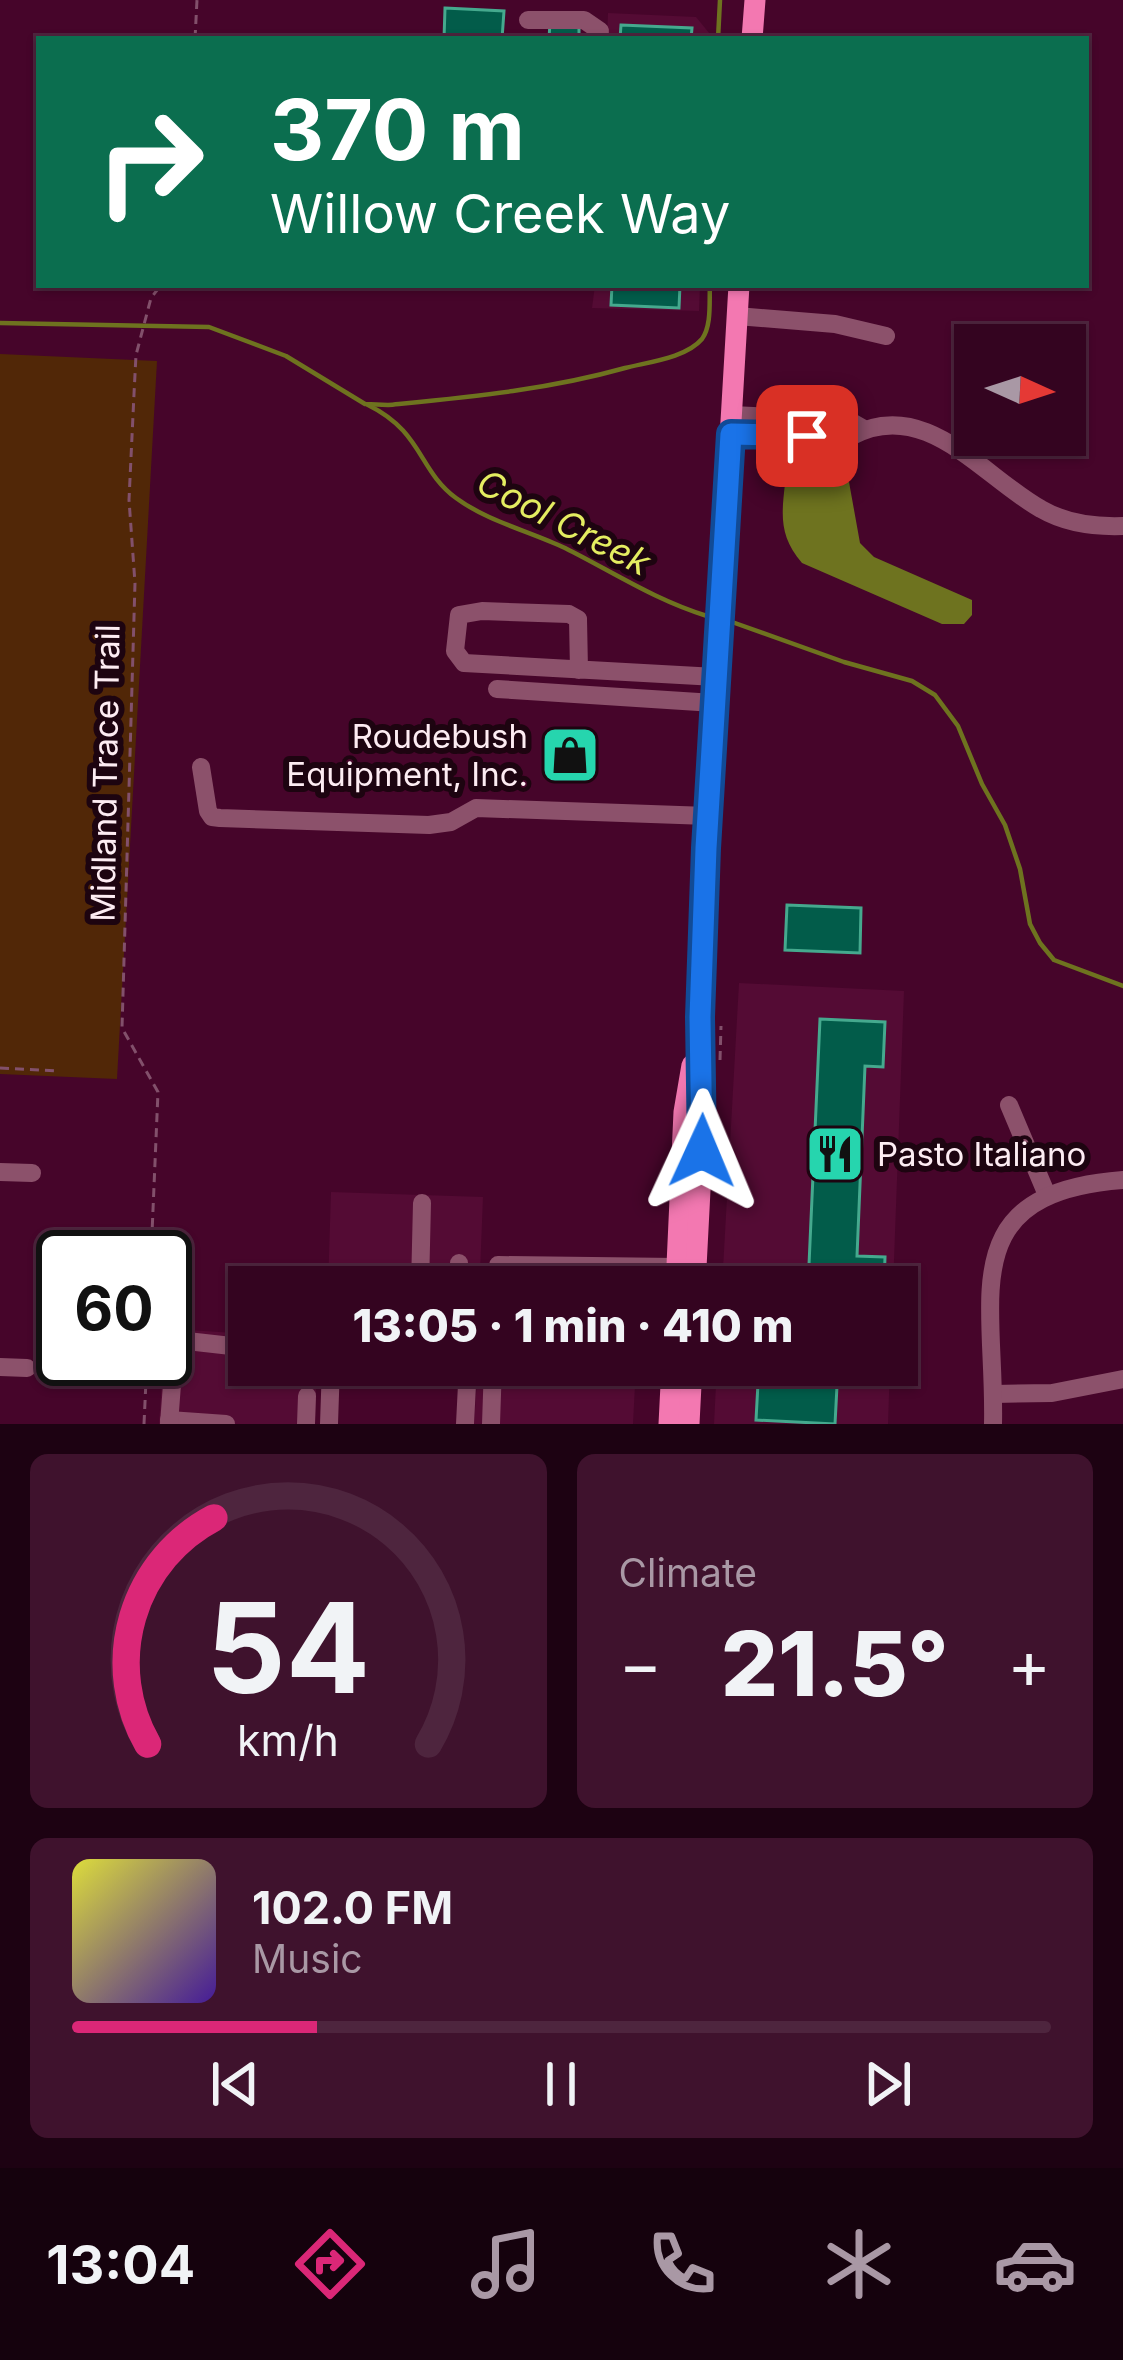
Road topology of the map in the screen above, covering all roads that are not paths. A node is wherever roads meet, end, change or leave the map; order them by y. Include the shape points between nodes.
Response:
1 (754, 0) edge
2 (528, 20) dead end
3 (600, 31) dead end
4 (752, 36) edge
5 (739, 288) edge
6 (737, 316) junction
7 (886, 336) dead end
8 (732, 424) junction
9 (1123, 526) edge
10 (579, 670) junction
11 (716, 677) junction
12 (497, 689) dead end
13 (714, 703) junction
14 (201, 767) dead end
15 (708, 816) junction
16 (700, 1017) junction
17 (1009, 1105) dead end
18 (0, 1172) edge
19 (32, 1173) dead end
20 (1123, 1180) edge
21 (1047, 1195) junction
22 (422, 1203) dead end
23 (420, 1266) edge
24 (677, 1266) edge
25 (696, 1266) edge
26 (228, 1346) edge
27 (0, 1366) edge
28 (27, 1368) dead end
29 (1123, 1379) edge
30 (308, 1386) edge
31 (330, 1386) edge
32 (467, 1386) edge
33 (492, 1386) edge
34 (671, 1386) edge
35 (691, 1386) edge
36 (994, 1394) junction
37 (169, 1422) edge
38 (226, 1424) edge
39 (305, 1424) edge
40 (329, 1424) edge
41 (465, 1424) edge
42 (491, 1424) edge
43 (669, 1424) edge
44 (689, 1424) edge
45 (993, 1424) edge

1 - 4 main road
2 - 3 street via 584,20
5 - 6 main road
6 - 7 street
6 - 8 main road
8 - 9 street via 850,421 864,429 920,430 1052,515
8 - 11 main road
10 - 10 street via 464,663 455,651 459,615 569,614 581,635
10 - 11 street
11 - 13 main road
12 - 13 street
13 - 15 main road
14 - 15 street via 208,811 220,818 429,825 476,808
15 - 16 main road
16 - 24 main road via 684,1112
16 - 25 main road
17 - 21 street
18 - 19 street
20 - 21 street
21 - 36 street via 1009,1225 992,1262
22 - 23 street
26 - 37 street via 175,1345
27 - 28 street
29 - 36 street
30 - 39 street
31 - 40 street
32 - 41 street
33 - 42 street
34 - 43 main road
35 - 44 main road
36 - 45 street
37 - 38 street

